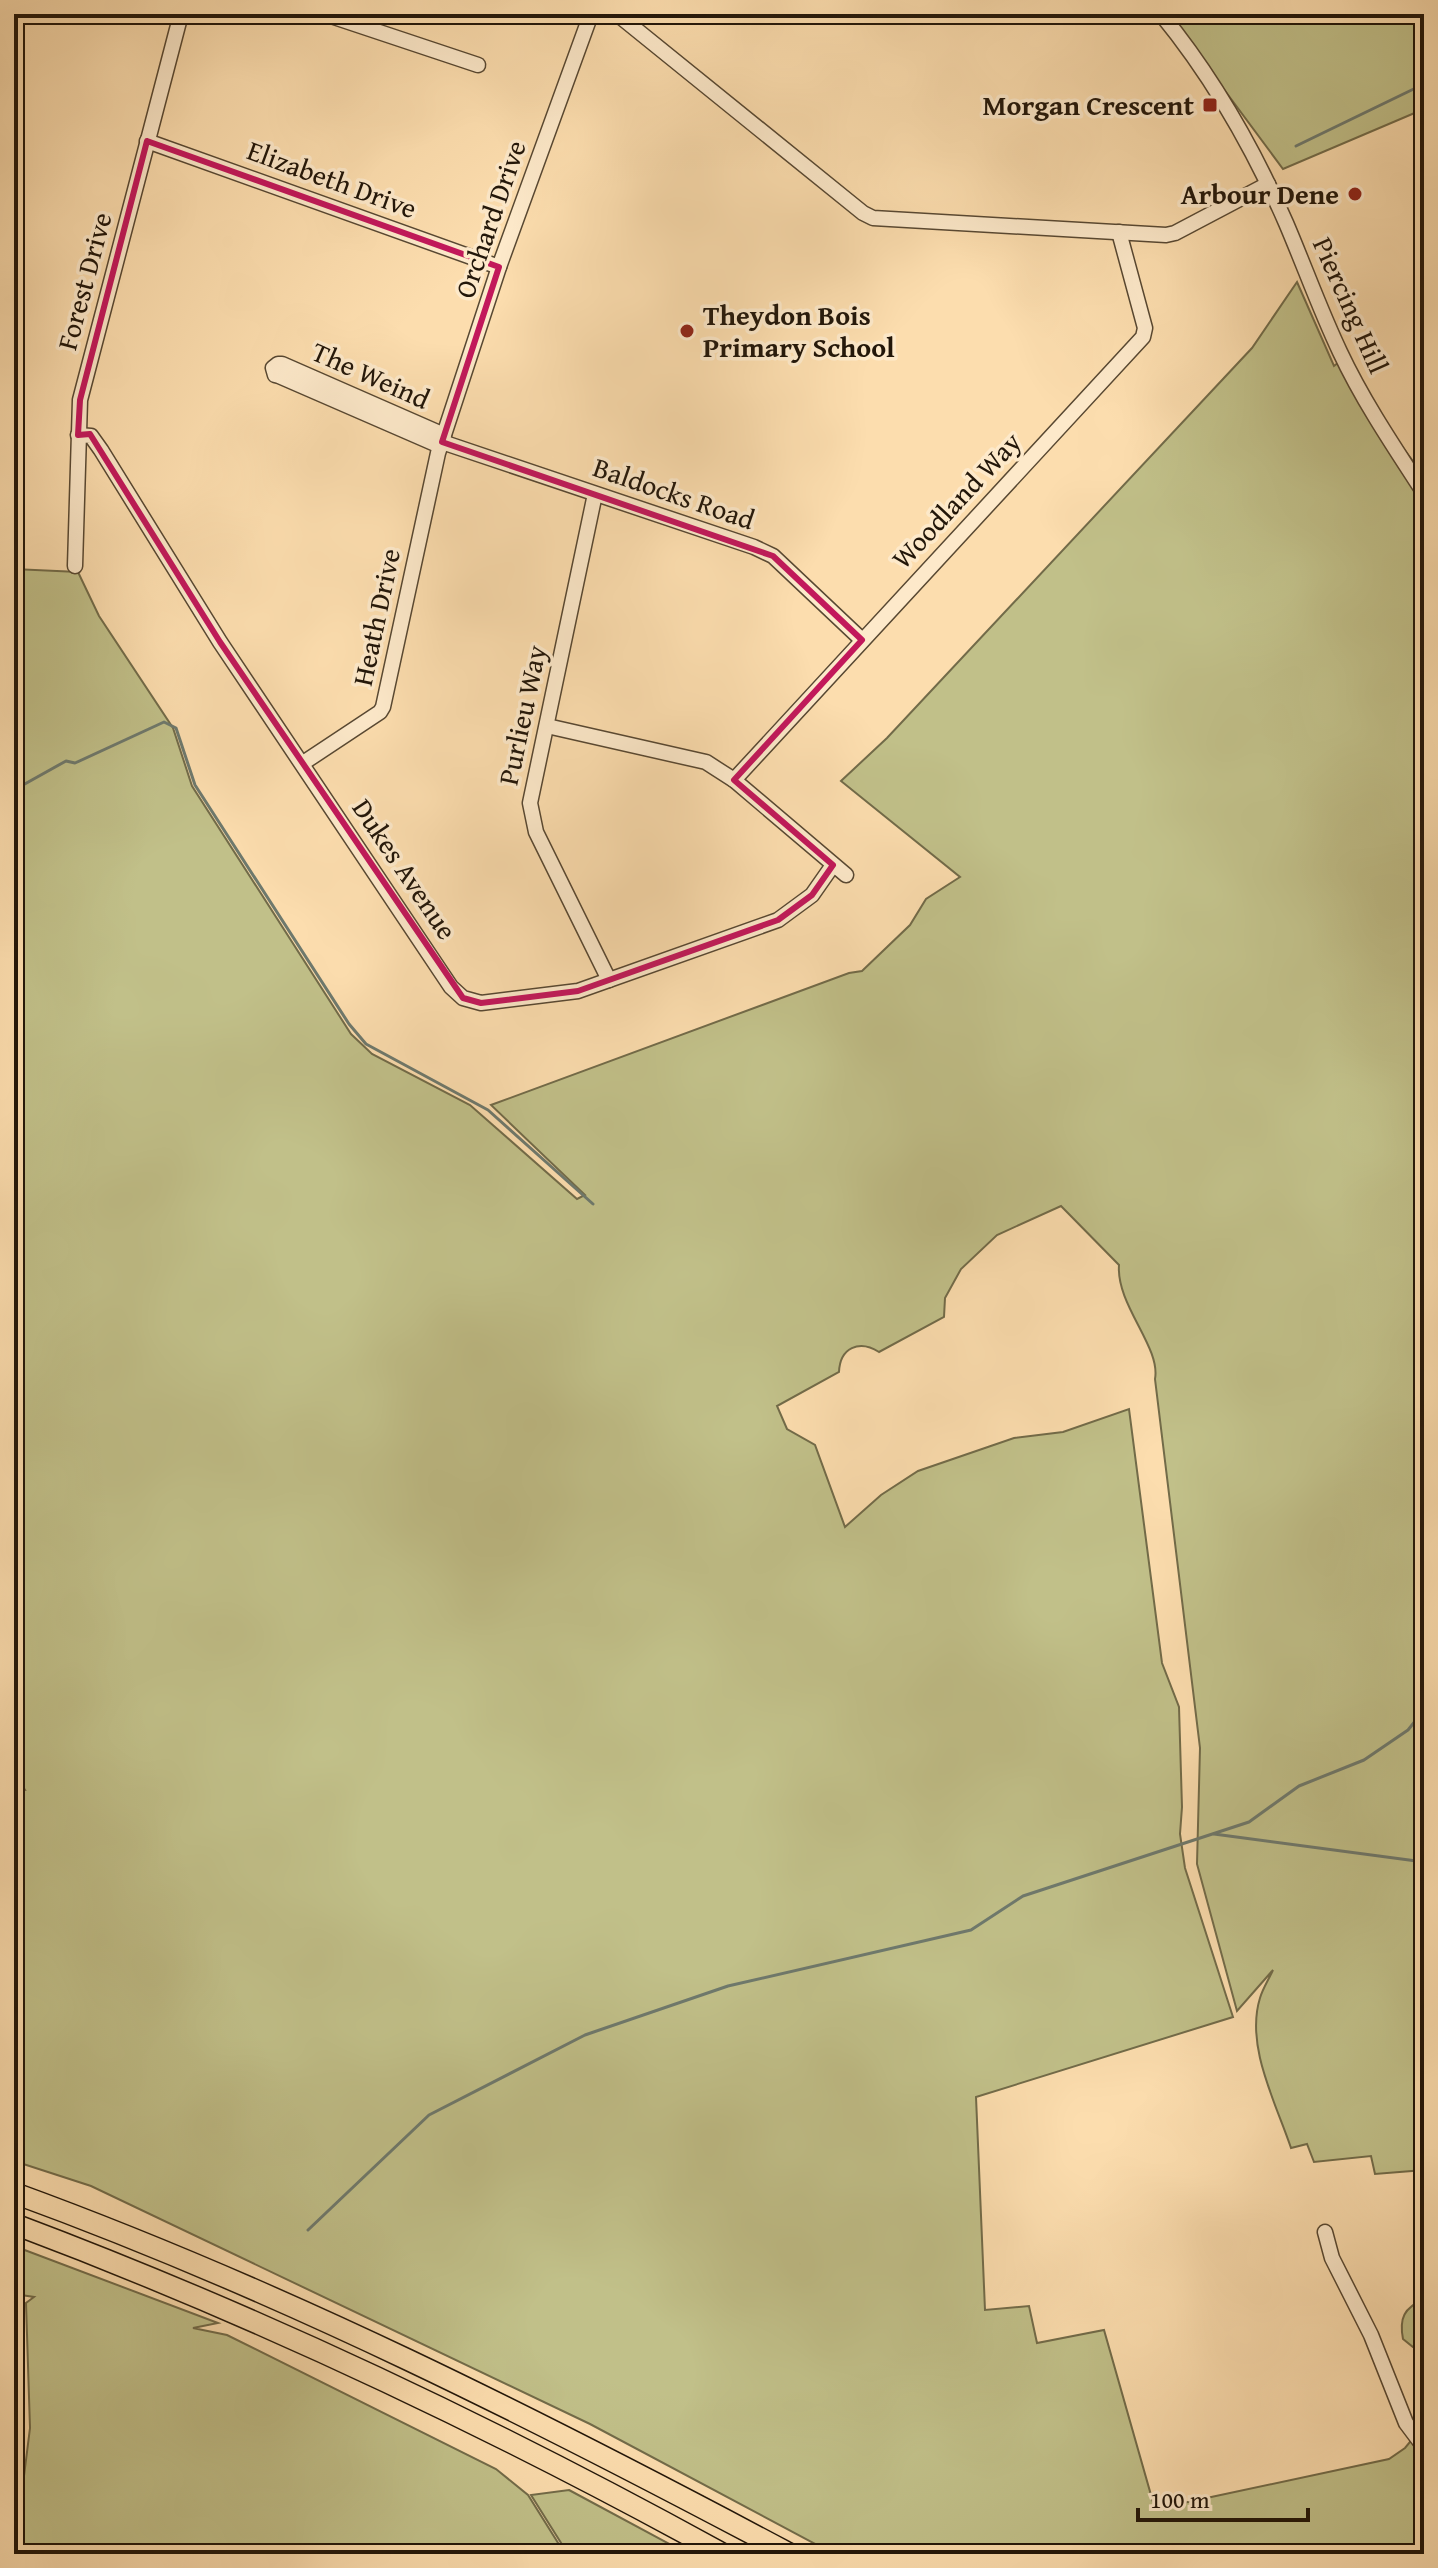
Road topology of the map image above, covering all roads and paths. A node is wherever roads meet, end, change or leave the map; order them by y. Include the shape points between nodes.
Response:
1 (181, 14) edge
2 (325, 14) edge
3 (591, 14) edge
4 (617, 14) edge
5 (1161, 14) edge
6 (478, 65) dead end
7 (147, 141) junction
8 (1268, 184) junction
9 (1119, 232) junction
10 (499, 267) junction
11 (78, 435) junction
12 (442, 441) junction
13 (1424, 493) edge
14 (595, 494) junction
15 (75, 566) dead end
16 (862, 640) junction
17 (547, 726) junction
18 (303, 763) junction
19 (734, 780) junction
20 (833, 865) junction
21 (846, 875) dead end
22 (609, 980) junction
23 (14, 2193) edge
24 (14, 2224) edge
25 (1325, 2232) dead end
26 (1424, 2447) edge
27 (723, 2554) edge
28 (790, 2554) edge

1 - 7 street, Forest Drive
2 - 6 street
3 - 10 street, Orchard Drive
4 - 9 street via 873,218
5 - 8 street, Piercing Hill via 1205,75
7 - 10 street, Elizabeth Drive
7 - 11 street, Forest Drive via 80,400
8 - 9 street via 1175,233
8 - 13 street, Piercing Hill via 1340,354
9 - 16 street, Woodland Way via 1143,337
10 - 12 street, Orchard Drive
11 - 15 street, Forest Drive
11 - 18 street, Dukes Avenue via 93,438 220,642
12 - 12 street, The Weind via 275,375 273,368 282,364
12 - 14 street, Baldocks Road
12 - 18 street, Heath Drive via 383,707
14 - 16 street, Baldocks Road via 773,556
14 - 17 street, Purlieu Way
16 - 19 street, Woodland Way
17 - 19 street via 706,762
17 - 22 street, Purlieu Way via 530,803 536,832
18 - 22 street, Dukes Avenue via 463,998 481,1003 564,993
19 - 20 street
20 - 21 street
20 - 22 street, Dukes Avenue via 812,895 778,920
23 - 28 highway via 381,2346
24 - 27 highway via 201,2298 398,2386
25 - 26 street via 1406,2423

